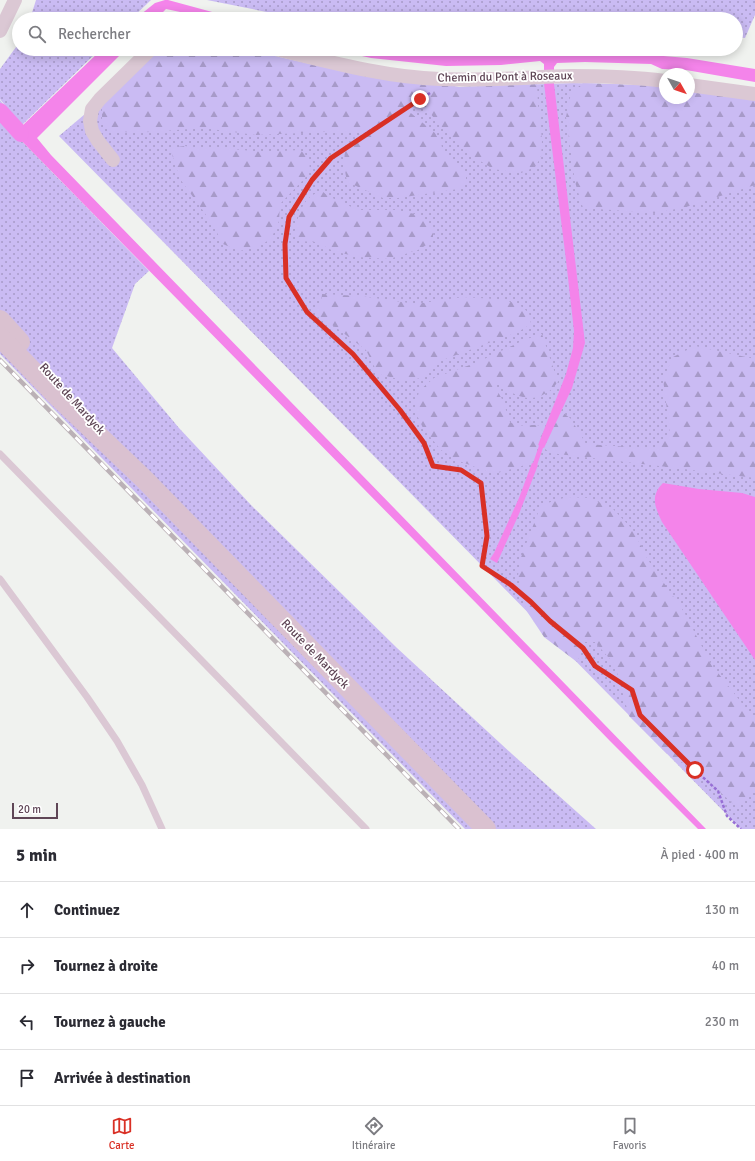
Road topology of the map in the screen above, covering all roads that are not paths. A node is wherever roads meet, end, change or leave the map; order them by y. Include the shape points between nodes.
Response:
1 (15, 0) edge
2 (0, 31) edge
3 (144, 56) edge
4 (308, 56) edge
5 (659, 81) edge
6 (695, 85) edge
7 (755, 94) edge
8 (113, 160) dead end
9 (0, 320) edge
10 (0, 337) edge
11 (0, 454) edge
12 (144, 479) junction
13 (0, 579) edge
14 (162, 829) edge
15 (366, 829) edge
16 (486, 829) edge

1 - 2 street
3 - 8 street via 92,109 92,131
4 - 5 street, Chemin du Pont à Roseaux via 387,73 430,78 559,76
6 - 7 street
9 - 12 main road, Route de Mardyck
10 - 12 main road, Route de Mardyck
11 - 15 lane
12 - 16 main road, Route de Mardyck
13 - 14 lane via 87,697 116,741 142,785

